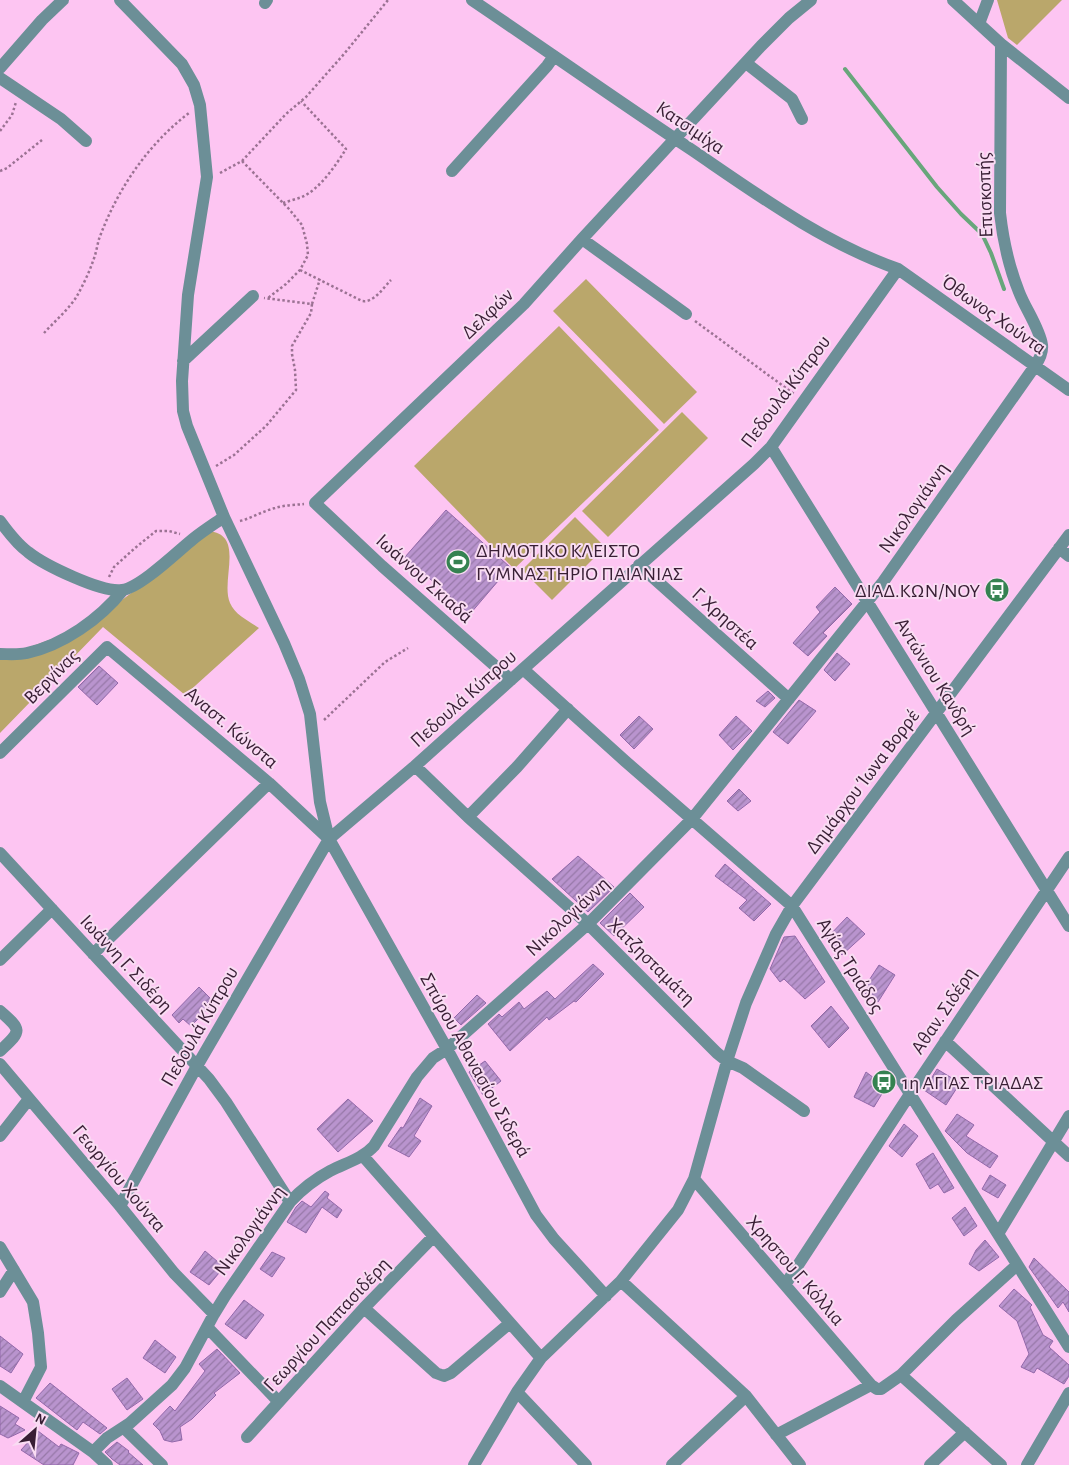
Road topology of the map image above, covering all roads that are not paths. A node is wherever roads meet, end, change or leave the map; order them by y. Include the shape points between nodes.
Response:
1 (63, 0) edge
2 (120, 0) edge
3 (472, 0) edge
4 (811, 0) edge
5 (953, 0) edge
6 (988, 0) edge
7 (979, 24) junction
8 (1001, 44) junction
9 (554, 56) junction
10 (746, 63) junction
11 (0, 68) edge
12 (0, 78) edge
13 (1069, 98) edge
14 (802, 119) dead end
15 (674, 139) junction
16 (86, 140) dead end
17 (452, 171) dead end
18 (582, 239) junction
19 (898, 269) junction
20 (252, 296) road end
21 (686, 314) road end
22 (184, 361) junction
23 (1035, 366) junction
24 (1069, 390) edge
25 (771, 447) junction
26 (316, 503) joint
27 (224, 517) junction
28 (0, 521) edge
29 (1069, 535) edge
30 (1064, 552) edge
31 (639, 565) junction
32 (123, 590) junction
33 (867, 602) junction
34 (107, 647) joint
35 (0, 654) edge
36 (522, 669) junction
37 (510, 680) junction
38 (789, 699) junction
39 (568, 709) junction
40 (936, 712) junction
41 (0, 753) edge
42 (415, 766) junction
43 (269, 783) junction
44 (468, 817) junction
45 (692, 819) junction
46 (329, 839) junction
47 (0, 853) edge
48 (1069, 857) edge
49 (1046, 890) junction
50 (792, 906) junction
51 (52, 909) junction
52 (588, 924) junction
53 (1069, 926) edge
54 (93, 954) junction
55 (0, 960) edge
56 (0, 1010) edge
57 (945, 1041) junction
58 (447, 1049) junction
59 (0, 1051) edge
60 (727, 1061) junction
61 (0, 1064) edge
62 (197, 1066) junction
63 (910, 1094) junction
64 (29, 1099) junction
65 (804, 1111) dead end
66 (1069, 1116) edge
67 (0, 1136) edge
68 (1053, 1142) junction
69 (363, 1156) junction
70 (1069, 1156) edge
71 (694, 1179) junction
72 (290, 1202) junction
73 (120, 1206) junction
74 (998, 1234) junction
75 (434, 1237) junction
76 (0, 1247) edge
77 (1017, 1265) junction
78 (14, 1270) junction
79 (621, 1281) junction
80 (785, 1285) junction
81 (0, 1292) edge
82 (606, 1296) junction
83 (364, 1308) junction
84 (214, 1314) junction
85 (510, 1324) junction
86 (207, 1327) junction
87 (1069, 1347) edge
88 (541, 1358) junction
89 (901, 1375) junction
90 (871, 1385) junction
91 (0, 1386) edge
92 (517, 1392) junction
93 (1069, 1393) edge
94 (746, 1396) junction
95 (23, 1402) junction
96 (280, 1402) junction
97 (124, 1428) junction
98 (965, 1432) junction
99 (776, 1435) junction
100 (247, 1437) dead end
101 (93, 1452) junction
102 (107, 1465) edge
103 (162, 1465) edge
104 (474, 1465) edge
105 (586, 1465) edge
106 (672, 1465) edge
107 (800, 1465) edge
108 (930, 1465) edge
109 (1001, 1465) edge
110 (1027, 1465) edge

1 - 11 street
2 - 22 street via 182,64 194,85 200,105 206,178 188,295
3 - 9 street, Κατσιμίχα
4 - 10 street, Δελφών via 776,30
5 - 7 street
6 - 7 street
7 - 8 street
8 - 13 street
8 - 23 street, Επισκοπής via 1000,213 1014,279 1041,338 1042,353
9 - 15 street, Κατσιμίχα
9 - 17 street
10 - 14 street via 792,99
10 - 15 street, Δελφών
12 - 16 street
15 - 18 street, Δελφών
15 - 19 street, Κατσιμίχα via 807,227
18 - 21 street
18 - 26 street, Δελφών via 524,304
19 - 23 street, Όθωνος Χούντα
19 - 25 street, Πεδουλά Κύπρου
20 - 22 street
22 - 27 street via 183,411
23 - 24 street, Όθωνος Χούντα
23 - 33 street, Νικολογιάννη
25 - 31 street, Πεδουλά Κύπρου
25 - 33 street, Αντώνιου Κανδρή
26 - 37 street, Ιωάννου Σκιαδά
27 - 32 street via 140,583
27 - 46 street via 299,679 310,714 320,802
28 - 32 street via 28,552 47,564 77,579
29 - 30 street, Δημάρχου Ίωνα Βορρέ
30 - 40 street, Δημάρχου Ίωνα Βορρέ
31 - 36 street, Πεδουλά Κύπρου
31 - 38 street, Γ. Χρηστέα
32 - 35 street via 90,622 47,648
33 - 38 street, Νικολογιάννη
33 - 40 street, Αντώνιου Κανδρή
34 - 41 street, Βεργίνας
34 - 43 street, Αναστ. Κώνστα
36 - 37 street, Πεδουλά Κύπρου
36 - 39 street, Αγίας Τριάδος
37 - 42 street, Πεδουλά Κύπρου
38 - 45 street, Νικολογιάννη
39 - 44 street
39 - 45 street, Αγίας Τριάδος
40 - 49 street, Αντώνιου Κανδρή
40 - 50 street, Δημάρχου Ίωνα Βορρέ
42 - 44 street, Χατζησταμάτη
42 - 46 street, Πεδουλά Κύπρου
43 - 46 street, Αναστ. Κώνστα
43 - 54 street
44 - 52 street, Χατζησταμάτη
45 - 50 street, Αγίας Τριάδος
45 - 52 street, Νικολογιάννη
46 - 58 street, Σπύρου Αθανασίου Σιδερά
46 - 62 street, Πεδουλά Κύπρου
47 - 51 street, Ιωάννη Γ. Σιδέρη
48 - 49 street, Αθαν. Σιδέρη
49 - 53 street, Αντώνιου Κανδρή
49 - 57 street, Αθαν. Σιδέρη
50 - 60 street, Δημάρχου Ίωνα Βορρέ via 776,934 750,995
50 - 63 street, Αγίας Τριάδος
51 - 54 street, Ιωάννη Γ. Σιδέρη
51 - 55 street
52 - 58 street, Νικολογιάννη
52 - 60 street, Χατζησταμάτη
54 - 62 street, Ιωάννη Γ. Σιδέρη
56 - 59 street via 13,1022 17,1033
57 - 63 street, Αθαν. Σιδέρη
57 - 68 street
58 - 69 street, Νικολογιάννη via 433,1058 416,1077 374,1146
58 - 82 street, Σπύρου Αθανασίου Σιδερά via 536,1215
60 - 65 street, Χατζησταμάτη via 743,1068
60 - 71 street, Δημάρχου Ίωνα Βορρέ
61 - 64 street, Γεωργίου Χούντα
62 - 72 street, Ιωάννη Γ. Σιδέρη via 226,1102
62 - 73 street, Πεδουλά Κύπρου
63 - 74 street, Αγίας Τριάδος
63 - 80 street, Αθαν. Σιδέρη
64 - 67 street
64 - 73 street, Γεωργίου Χούντα
66 - 68 street
68 - 70 street
68 - 74 street
69 - 72 street, Νικολογιάννη via 316,1179
69 - 75 street
71 - 79 street, Δημάρχου Ίωνα Βορρέ via 678,1210
71 - 80 street, Χρηστου Γ. Κόλλια
72 - 84 street, Νικολογιάννη
73 - 84 street, Γεωργίου Χούντα via 186,1286
74 - 77 street, Αγίας Τριάδος
75 - 83 street, Γεωργίου Παπασιδέρη
75 - 85 street
76 - 78 street
77 - 87 street, Αγίας Τριάδος
77 - 89 street
78 - 81 street
78 - 95 street via 33,1302 41,1368
79 - 82 street, Δημάρχου Ίωνα Βορρέ
79 - 94 street
80 - 90 street, Χρηστου Γ. Κόλλια
82 - 88 street, Δημάρχου Ίωνα Βορρέ
83 - 85 street via 436,1373 444,1376 452,1373
83 - 96 street, Γεωργίου Παπασιδέρη
84 - 86 street, Νικολογιάννη
85 - 88 street
86 - 96 street
86 - 97 street, Νικολογιάννη via 172,1385
88 - 92 street, Δημάρχου Ίωνα Βορρέ
89 - 90 street via 881,1389
89 - 98 street
90 - 99 street
91 - 95 street
92 - 104 street, Δημάρχου Ίωνα Βορρέ
92 - 105 street
93 - 110 street
94 - 99 street
94 - 106 street
95 - 101 street
96 - 100 street, Γεωργίου Παπασιδέρη
97 - 101 street, Νικολογιάννη
97 - 103 street
98 - 108 street
98 - 109 street
99 - 107 street
101 - 102 street

